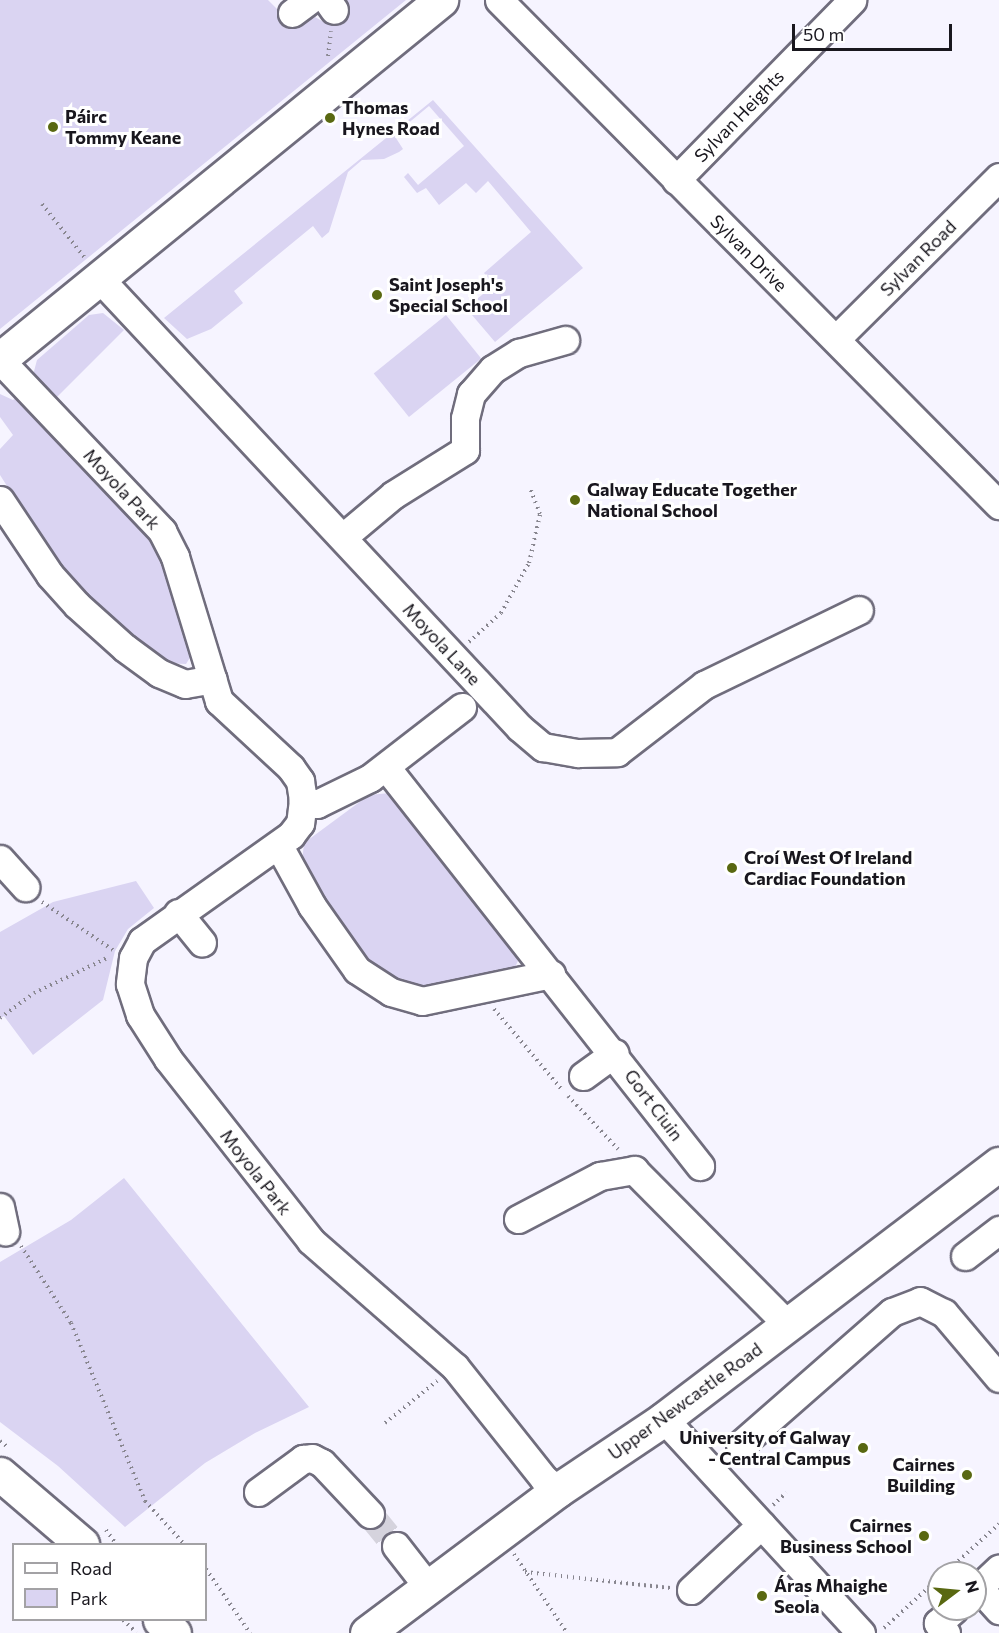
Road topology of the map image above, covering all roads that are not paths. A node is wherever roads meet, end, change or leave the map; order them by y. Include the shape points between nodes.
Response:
1 (441, 0) edge
2 (499, 0) edge
3 (852, 0) edge
4 (999, 177) edge
5 (676, 180) junction
6 (94, 271) junction
7 (836, 339) junction
8 (566, 340) dead end
9 (0, 359) edge
10 (0, 500) edge
11 (999, 504) edge
12 (343, 537) junction
13 (859, 610) dead end
14 (213, 679) junction
15 (462, 707) dead end
16 (386, 767) junction
17 (303, 800) junction
18 (279, 846) junction
19 (0, 859) edge
20 (25, 887) road end
21 (178, 913) junction
22 (202, 943) dead end
23 (551, 974) junction
24 (611, 1048) junction
25 (583, 1076) dead end
26 (999, 1164) edge
27 (700, 1166) dead end
28 (518, 1218) dead end
29 (999, 1230) edge
30 (965, 1257) dead end
31 (788, 1325) junction
32 (999, 1378) edge
33 (664, 1419) junction
34 (740, 1445) dead end
35 (0, 1474) edge
36 (558, 1490) junction
37 (258, 1492) dead end
38 (370, 1514) tunnel mouth
39 (765, 1517) junction
40 (80, 1543) edge
41 (396, 1546) tunnel mouth
42 (999, 1569) edge
43 (987, 1580) edge
44 (428, 1587) junction
45 (692, 1590) road end
46 (987, 1599) edge
47 (999, 1610) edge
48 (161, 1621) edge
49 (940, 1621) edge
50 (871, 1632) edge
51 (174, 1633) edge
52 (367, 1633) edge
53 (946, 1633) edge

1 - 6 main road
2 - 5 street, Sylvan Drive
3 - 5 street, Sylvan Heights
4 - 7 street, Sylvan Road
5 - 7 street, Sylvan Drive
6 - 9 main road
6 - 12 street, Moyola Lane
7 - 11 street, Sylvan Drive
8 - 12 street via 519,353 493,369 471,394 465,418 465,450 393,495
9 - 14 street, Moyola Park via 167,539
10 - 14 street via 50,575 126,648 159,673 185,684
12 - 13 street, Moyola Lane via 520,728 543,747 578,753 617,752 704,686
14 - 17 street, Moyola Park via 226,710 297,775
15 - 16 street
16 - 17 street via 317,804
16 - 23 street
17 - 18 street, Moyola Park via 300,823
18 - 21 street, Moyola Park
18 - 23 street via 312,906 357,970 391,992 422,1000
19 - 20 street
21 - 22 street
21 - 36 street, Moyola Park via 154,929 133,958 130,984 148,1030 311,1241 455,1367 544,1479
23 - 24 street
24 - 25 street
24 - 27 street, Gort Ciuin
26 - 31 main road, Upper Newcastle Road
28 - 31 street via 600,1176 634,1170
29 - 30 street
31 - 33 main road, Upper Newcastle Road
32 - 34 street via 944,1313 920,1301 892,1312
33 - 36 main road, Upper Newcastle Road
33 - 39 street
35 - 40 main road
36 - 44 main road, Upper Newcastle Road
37 - 38 street via 303,1459 312,1458
39 - 45 street
39 - 50 street
41 - 44 street
42 - 43 street
44 - 52 main road, Upper Newcastle Road
46 - 47 street
48 - 51 main road
49 - 53 street

